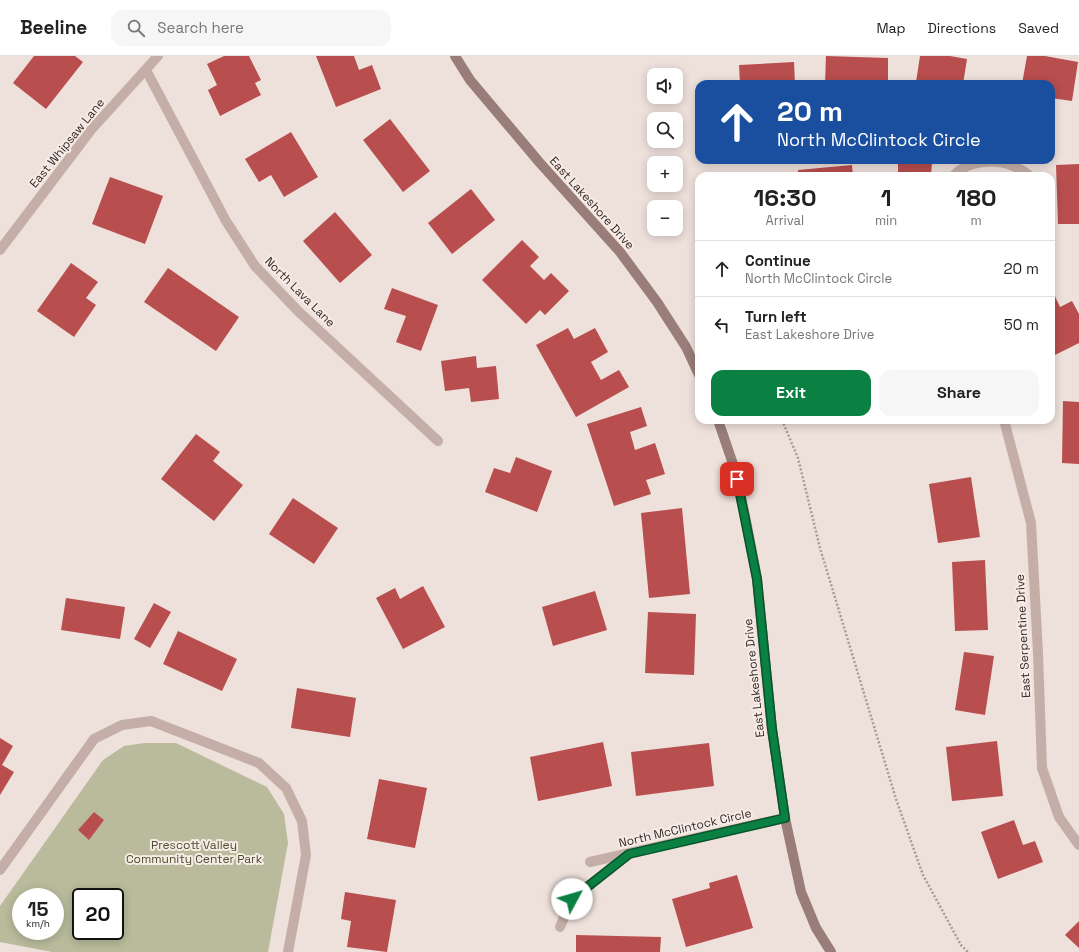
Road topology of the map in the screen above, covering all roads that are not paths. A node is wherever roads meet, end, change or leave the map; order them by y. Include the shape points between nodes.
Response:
1 (158, 56) edge
2 (455, 56) edge
3 (146, 70) junction
4 (973, 164) edge
5 (1006, 164) edge
6 (958, 172) edge
7 (1023, 172) edge
8 (0, 250) edge
9 (695, 366) edge
10 (719, 424) edge
11 (1005, 424) edge
12 (438, 441) dead end
13 (785, 818) junction
14 (1079, 845) edge
15 (629, 854) junction
16 (590, 862) dead end
17 (0, 870) edge
18 (560, 927) dead end
19 (288, 952) edge
20 (831, 952) edge

1 - 3 street, East Whipsaw Lane
2 - 9 main road, East Lakeshore Drive via 470,80 620,252 657,302
3 - 8 street, East Whipsaw Lane via 91,130
3 - 12 street, North Lava Lane via 226,221 255,266 298,311
4 - 6 street
5 - 7 street
10 - 13 main road, East Lakeshore Drive via 734,467 757,579 772,729
11 - 14 street, East Serpentine Drive via 1031,523 1042,768 1059,817
13 - 15 street, North McClintock Circle
13 - 20 main road, East Lakeshore Drive via 801,892 816,928
15 - 16 street, North McClintock Circle
15 - 18 street via 572,899
17 - 19 street via 94,739 122,725 151,721 259,763 286,788 302,821 306,855

